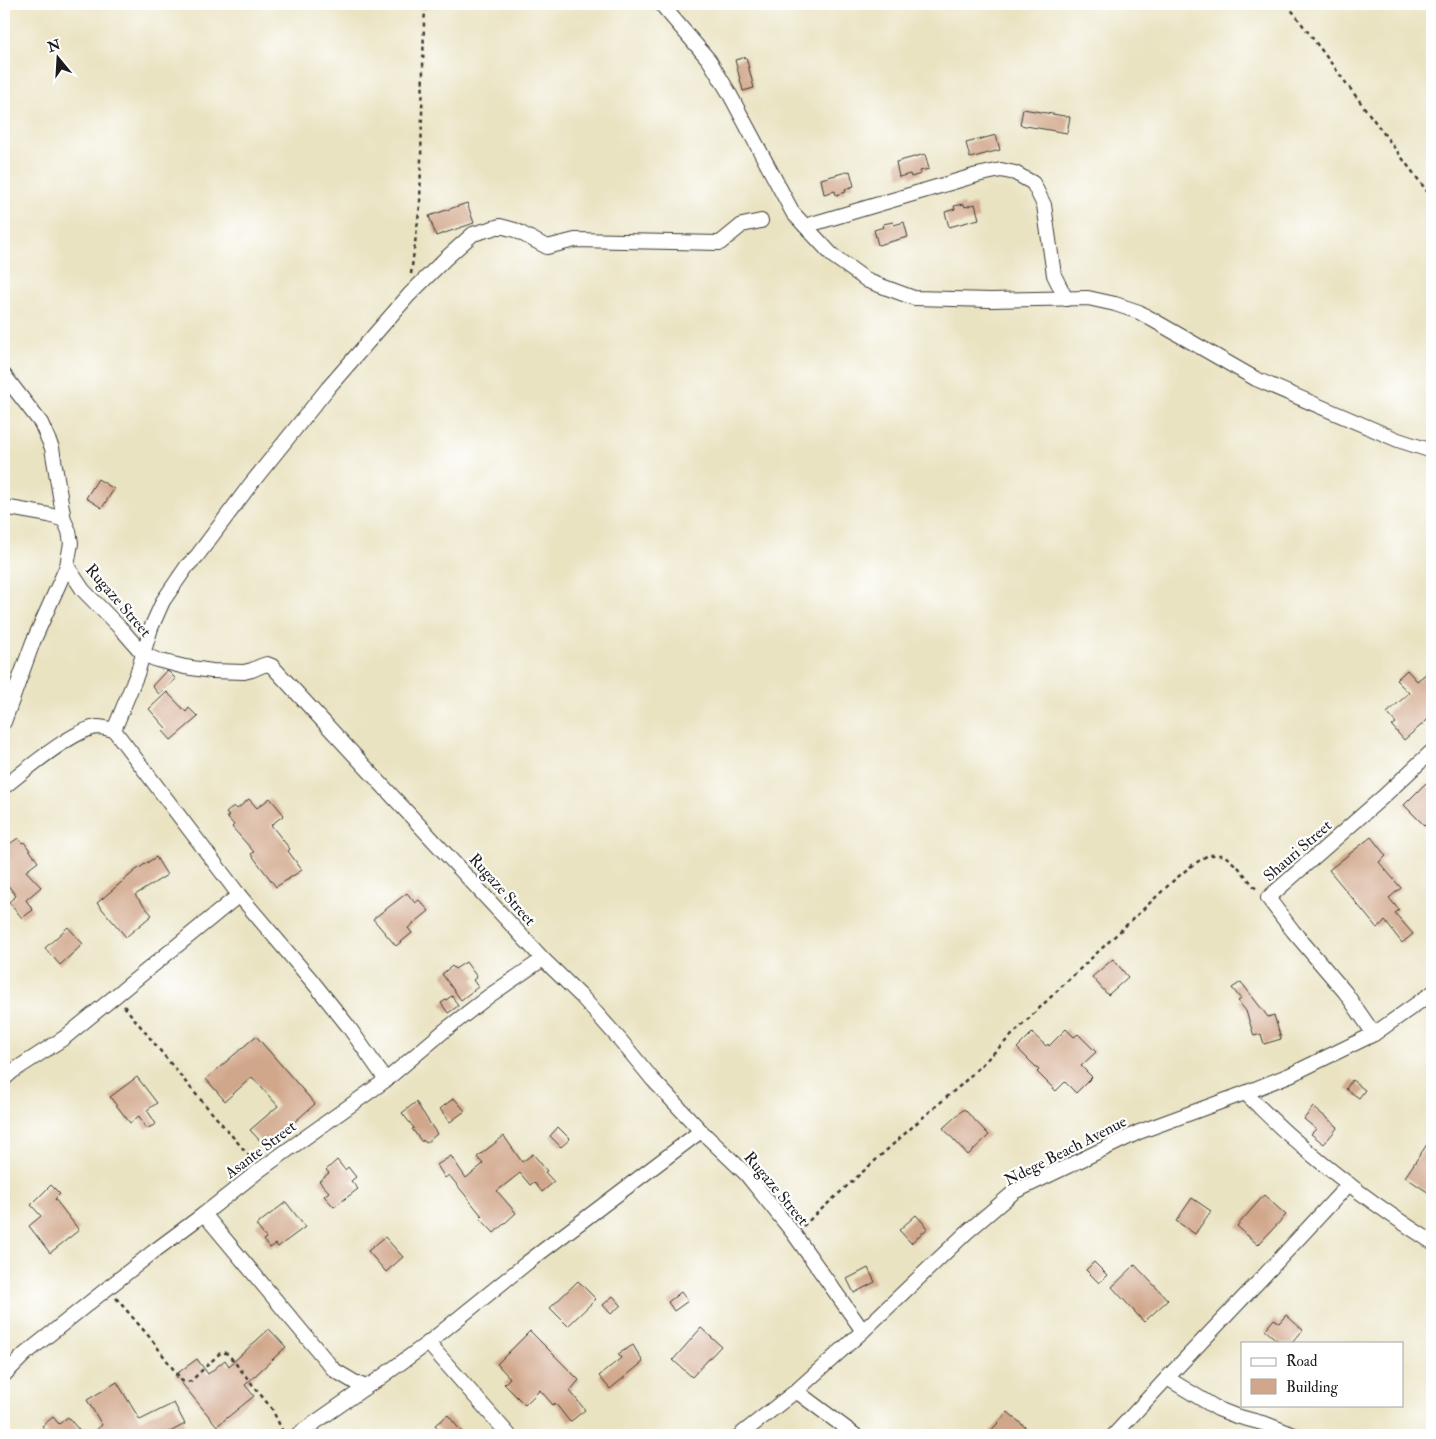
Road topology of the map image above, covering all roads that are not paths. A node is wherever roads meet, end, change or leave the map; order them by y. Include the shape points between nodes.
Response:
1 (661, 4) edge
2 (761, 221) dead end
3 (805, 226) junction
4 (1066, 299) junction
5 (4, 375) edge
6 (1432, 452) edge
7 (4, 507) edge
8 (64, 520) junction
9 (68, 566) junction
10 (143, 654) junction
11 (4, 722) edge
12 (114, 730) junction
13 (1432, 752) edge
14 (4, 787) edge
15 (239, 896) junction
16 (543, 958) junction
17 (1432, 993) edge
18 (1374, 1034) junction
19 (4, 1078) edge
20 (386, 1080) junction
21 (1245, 1093) junction
22 (701, 1131) junction
23 (1349, 1184) junction
24 (204, 1214) junction
25 (1432, 1242) edge
26 (863, 1331) junction
27 (428, 1343) junction
28 (4, 1375) edge
29 (1167, 1378) junction
30 (366, 1387) junction
31 (796, 1391) junction
32 (297, 1435) edge
33 (509, 1435) edge
34 (740, 1435) edge
35 (855, 1435) edge
36 (1114, 1435) edge
37 (1294, 1435) edge

1 - 3 street via 709,60 793,213
2 - 10 street via 742,225 720,243 575,240 547,247 500,226 473,234 409,295 250,485 163,601
3 - 4 street via 833,256 868,281 914,298
3 - 4 street via 977,175 1002,170 1015,173 1033,183 1044,205 1054,275
4 - 6 street via 1088,298 1139,312 1256,379
5 - 8 street via 41,423 52,448
7 - 8 street
8 - 9 street via 71,543
9 - 10 street, Rugaze Street via 83,590
9 - 11 street via 33,642
10 - 12 street
10 - 16 street, Rugaze Street via 185,667 212,671 244,672 267,664 272,666
12 - 14 street via 98,727 84,730
12 - 15 street
13 - 18 street, Shauri Street via 1268,898
15 - 19 street via 64,1038
15 - 20 street via 312,980
16 - 20 street, Asante Street via 489,996
16 - 22 street, Rugaze Street
17 - 18 street, Ndege Beach Avenue
18 - 21 street, Ndege Beach Avenue
20 - 24 street, Asante Street
21 - 23 street via 1289,1135
21 - 26 street, Ndege Beach Avenue via 1139,1132 1014,1192
22 - 26 street, Rugaze Street via 746,1174 794,1234
22 - 27 street via 528,1262
23 - 25 street
23 - 29 street
24 - 28 street, Asante Street via 25,1354
24 - 30 street via 334,1370
26 - 31 street, Ndege Beach Avenue
27 - 30 street
27 - 33 street
29 - 36 street
29 - 37 street via 1218,1409
30 - 32 street
31 - 34 street, Ndege Beach Avenue
31 - 35 street

